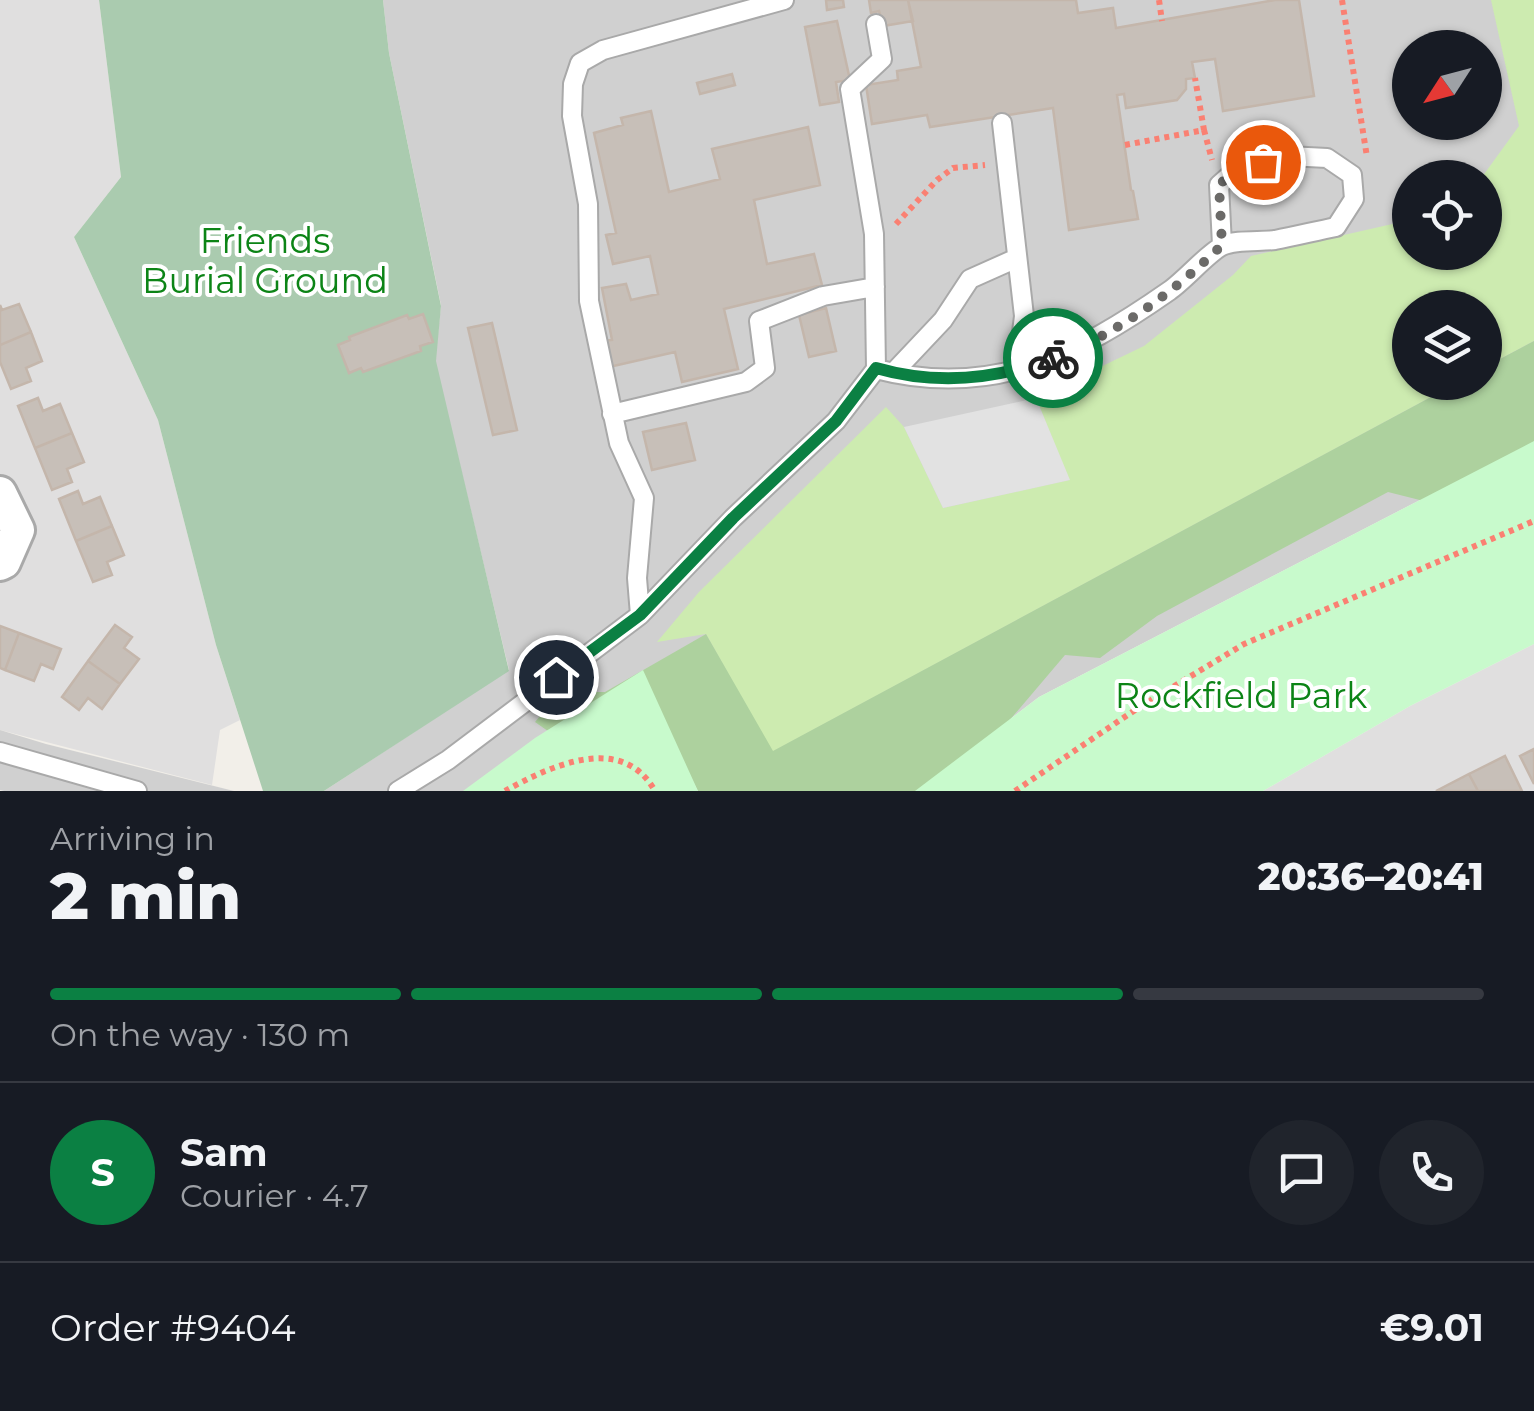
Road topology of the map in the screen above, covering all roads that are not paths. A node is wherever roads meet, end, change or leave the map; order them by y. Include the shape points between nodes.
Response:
1 (784, 0) edge
2 (876, 24) dead end
3 (1002, 124) dead end
4 (1222, 245) junction
5 (1017, 258) junction
6 (875, 287) junction
7 (884, 371) junction
8 (1017, 372) junction
9 (612, 414) junction
10 (0, 493) edge
11 (0, 564) edge
12 (640, 615) junction
13 (0, 752) edge
14 (137, 791) edge
15 (398, 791) edge

1 - 9 lane via 603,50 580,63 572,116 588,204 589,301
2 - 6 lane via 882,59 850,90 874,234
3 - 5 lane
4 - 4 lane via 1219,185 1237,169 1288,156 1327,158 1352,175 1354,199 1336,227
4 - 8 lane via 1132,317 1078,349
5 - 7 lane via 970,279 943,320
5 - 8 lane via 1024,316
6 - 7 lane
6 - 9 lane via 823,296 759,321 765,368 746,382
7 - 8 lane via 952,380
7 - 12 lane
9 - 12 lane via 644,498
10 - 11 street via 18,530
12 - 15 lane
13 - 14 lane

